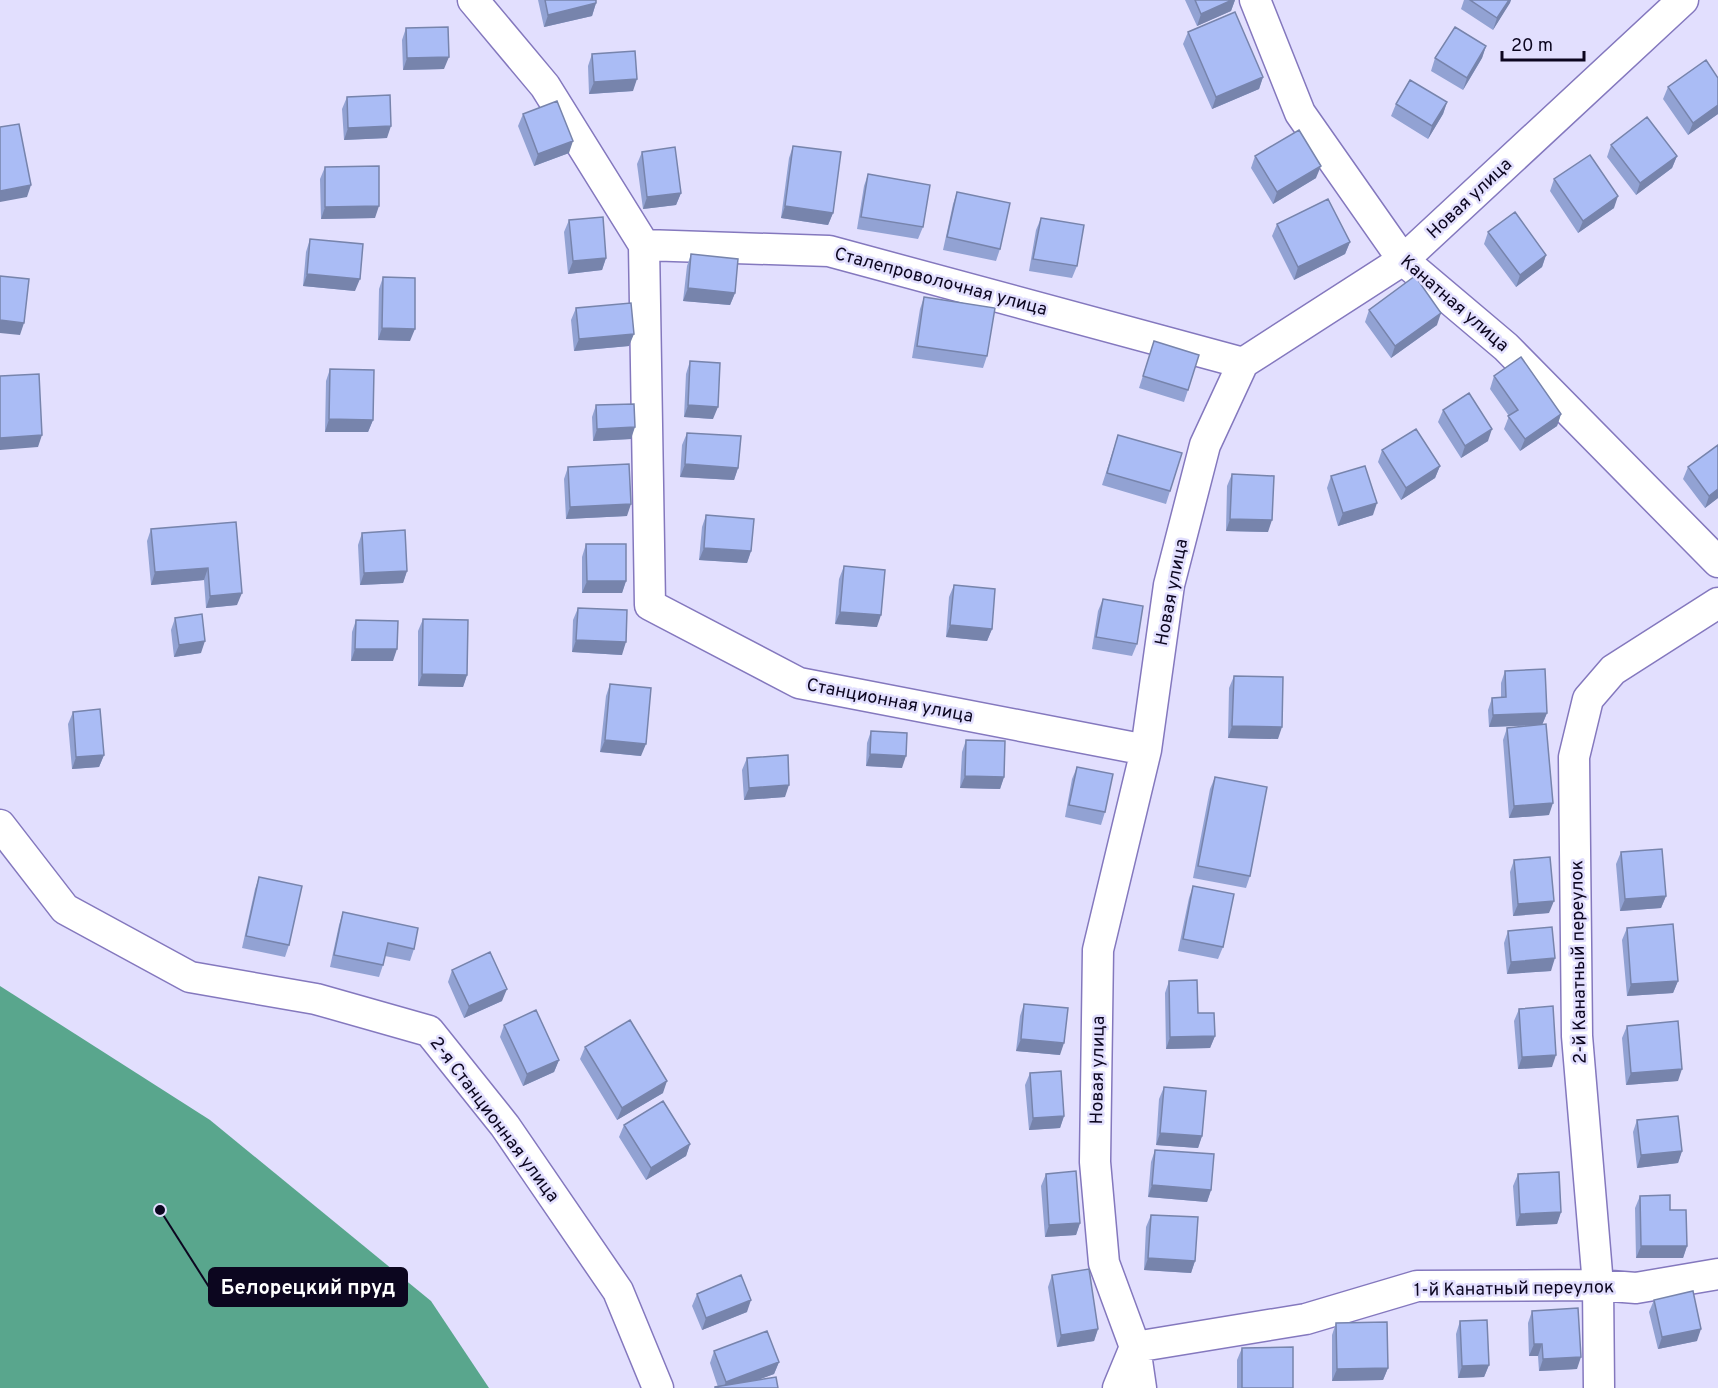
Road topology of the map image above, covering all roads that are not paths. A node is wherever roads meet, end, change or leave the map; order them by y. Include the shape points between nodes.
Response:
1 (473, 0) edge
2 (1255, 0) edge
3 (1683, 0) edge
4 (644, 245) junction
5 (1403, 260) junction
6 (1243, 363) junction
7 (1718, 562) edge
8 (1718, 603) edge
9 (1146, 750) junction
10 (0, 825) edge
11 (1718, 1274) edge
12 (1598, 1285) junction
13 (1135, 1347) junction
14 (658, 1388) edge
15 (1118, 1388) edge
16 (1141, 1388) edge
17 (1599, 1388) edge

1 - 4 street via 545,86
2 - 5 street, Канатная улица via 1300,113
3 - 5 street, Новая улица
4 - 6 street, Сталепроволочная улица via 829,251
4 - 9 street, Станционная улица via 650,605 799,683
5 - 6 street, Новая улица
5 - 7 street, Канатная улица via 1506,347
6 - 9 street, Новая улица via 1205,445 1169,585
8 - 12 street, 2-й Канатный переулок via 1613,670 1588,699 1574,757 1577,1036
9 - 13 street, Новая улица via 1098,950 1095,1162 1104,1263
10 - 14 street, 2-я Станционная улица via 65,909 190,976 316,999 429,1031 505,1126 618,1291
11 - 12 street, 1-й Канатный переулок via 1636,1288
12 - 13 street, 1-й Канатный переулок via 1417,1286 1306,1319
12 - 17 street, 2-й Канатный переулок
13 - 15 street
13 - 16 street, Новая улица

